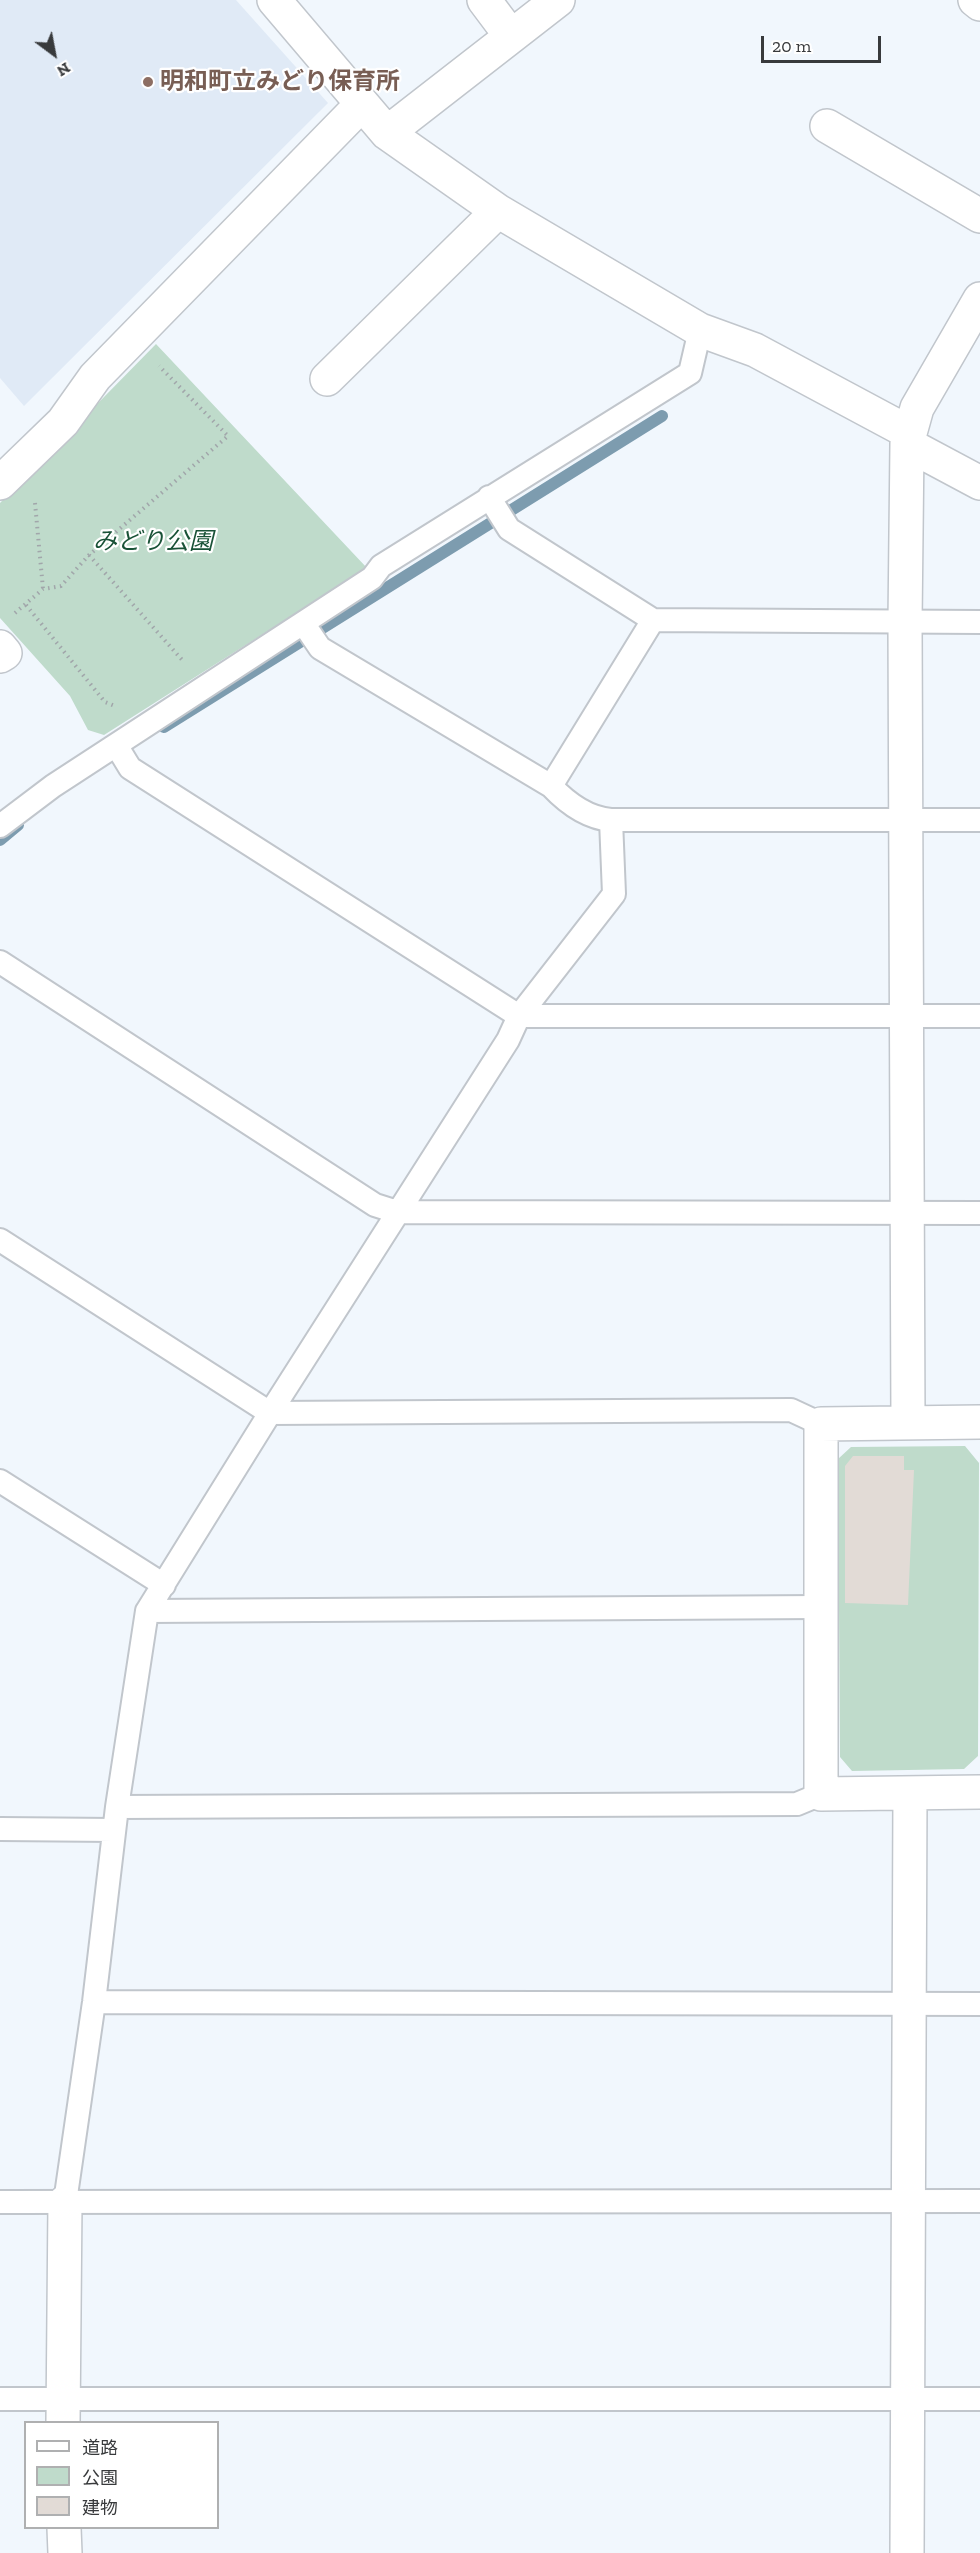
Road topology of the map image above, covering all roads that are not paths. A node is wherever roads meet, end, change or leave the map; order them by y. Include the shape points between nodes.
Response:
1 (274, 0) edge
2 (484, 0) edge
3 (558, 0) edge
4 (975, 0) edge
5 (980, 4) edge
6 (511, 36) junction
7 (362, 104) junction
8 (827, 126) dead end
9 (387, 133) junction
10 (498, 211) junction
11 (980, 216) edge
12 (980, 299) edge
13 (700, 330) junction
14 (327, 379) dead end
15 (909, 438) junction
16 (0, 483) edge
17 (980, 483) edge
18 (489, 497) junction
19 (653, 621) junction
20 (905, 622) junction
21 (980, 622) edge
22 (303, 623) junction
23 (4, 632) edge
24 (0, 656) edge
25 (116, 745) junction
26 (551, 786) junction
27 (611, 820) junction
28 (907, 820) junction
29 (980, 820) edge
30 (0, 826) edge
31 (0, 962) edge
32 (519, 1016) junction
33 (908, 1016) junction
34 (980, 1016) edge
35 (397, 1212) junction
36 (907, 1214) junction
37 (980, 1214) edge
38 (0, 1240) edge
39 (270, 1413) junction
40 (908, 1422) junction
41 (980, 1422) edge
42 (821, 1424) junction
43 (0, 1481) edge
44 (164, 1585) junction
45 (820, 1607) junction
46 (147, 1611) junction
47 (980, 1792) edge
48 (909, 1793) junction
49 (821, 1794) junction
50 (117, 1807) junction
51 (0, 1829) edge
52 (114, 1830) junction
53 (94, 2002) junction
54 (908, 2004) junction
55 (980, 2004) edge
56 (908, 2201) junction
57 (980, 2201) edge
58 (0, 2202) edge
59 (65, 2202) junction
60 (0, 2399) edge
61 (909, 2399) junction
62 (980, 2399) edge
63 (63, 2411) edge
64 (64, 2529) edge
65 (65, 2553) edge
66 (907, 2553) edge

1 - 7 street
2 - 6 street
3 - 6 street
4 - 5 street
6 - 9 street
7 - 9 street
7 - 16 street via 95,377 63,422
8 - 11 street
9 - 10 street
10 - 13 street
10 - 14 street
12 - 15 street via 917,408
13 - 15 street via 754,350
13 - 18 lane via 690,373
15 - 17 street
15 - 20 street
18 - 19 lane via 509,529
18 - 22 lane via 381,566 372,578
19 - 20 lane
19 - 26 lane
20 - 21 lane
20 - 28 street
22 - 25 lane
22 - 26 lane via 320,648
23 - 24 street via 5,653
25 - 30 lane
25 - 32 lane via 130,768
26 - 27 lane via 595,819
27 - 28 lane
27 - 32 lane via 614,894
28 - 29 lane
28 - 33 street
31 - 35 lane via 375,1205
32 - 33 lane
32 - 35 lane via 508,1040
33 - 34 lane
33 - 36 street
35 - 36 lane
35 - 39 lane
36 - 37 lane
36 - 40 street
38 - 39 lane
39 - 42 lane via 791,1410
39 - 44 lane
40 - 41 street
40 - 42 street
42 - 45 street
43 - 44 lane
44 - 46 lane
45 - 46 lane
45 - 49 street
46 - 50 lane
47 - 48 street
48 - 49 street
48 - 54 street
49 - 50 lane via 797,1804
50 - 52 lane
51 - 52 lane
52 - 53 lane
53 - 54 lane
53 - 59 lane
54 - 55 lane
54 - 56 street
56 - 57 lane
56 - 59 lane
56 - 61 street
58 - 59 lane
59 - 63 street
60 - 63 lane
61 - 62 lane
61 - 63 lane
61 - 66 street
64 - 65 street

